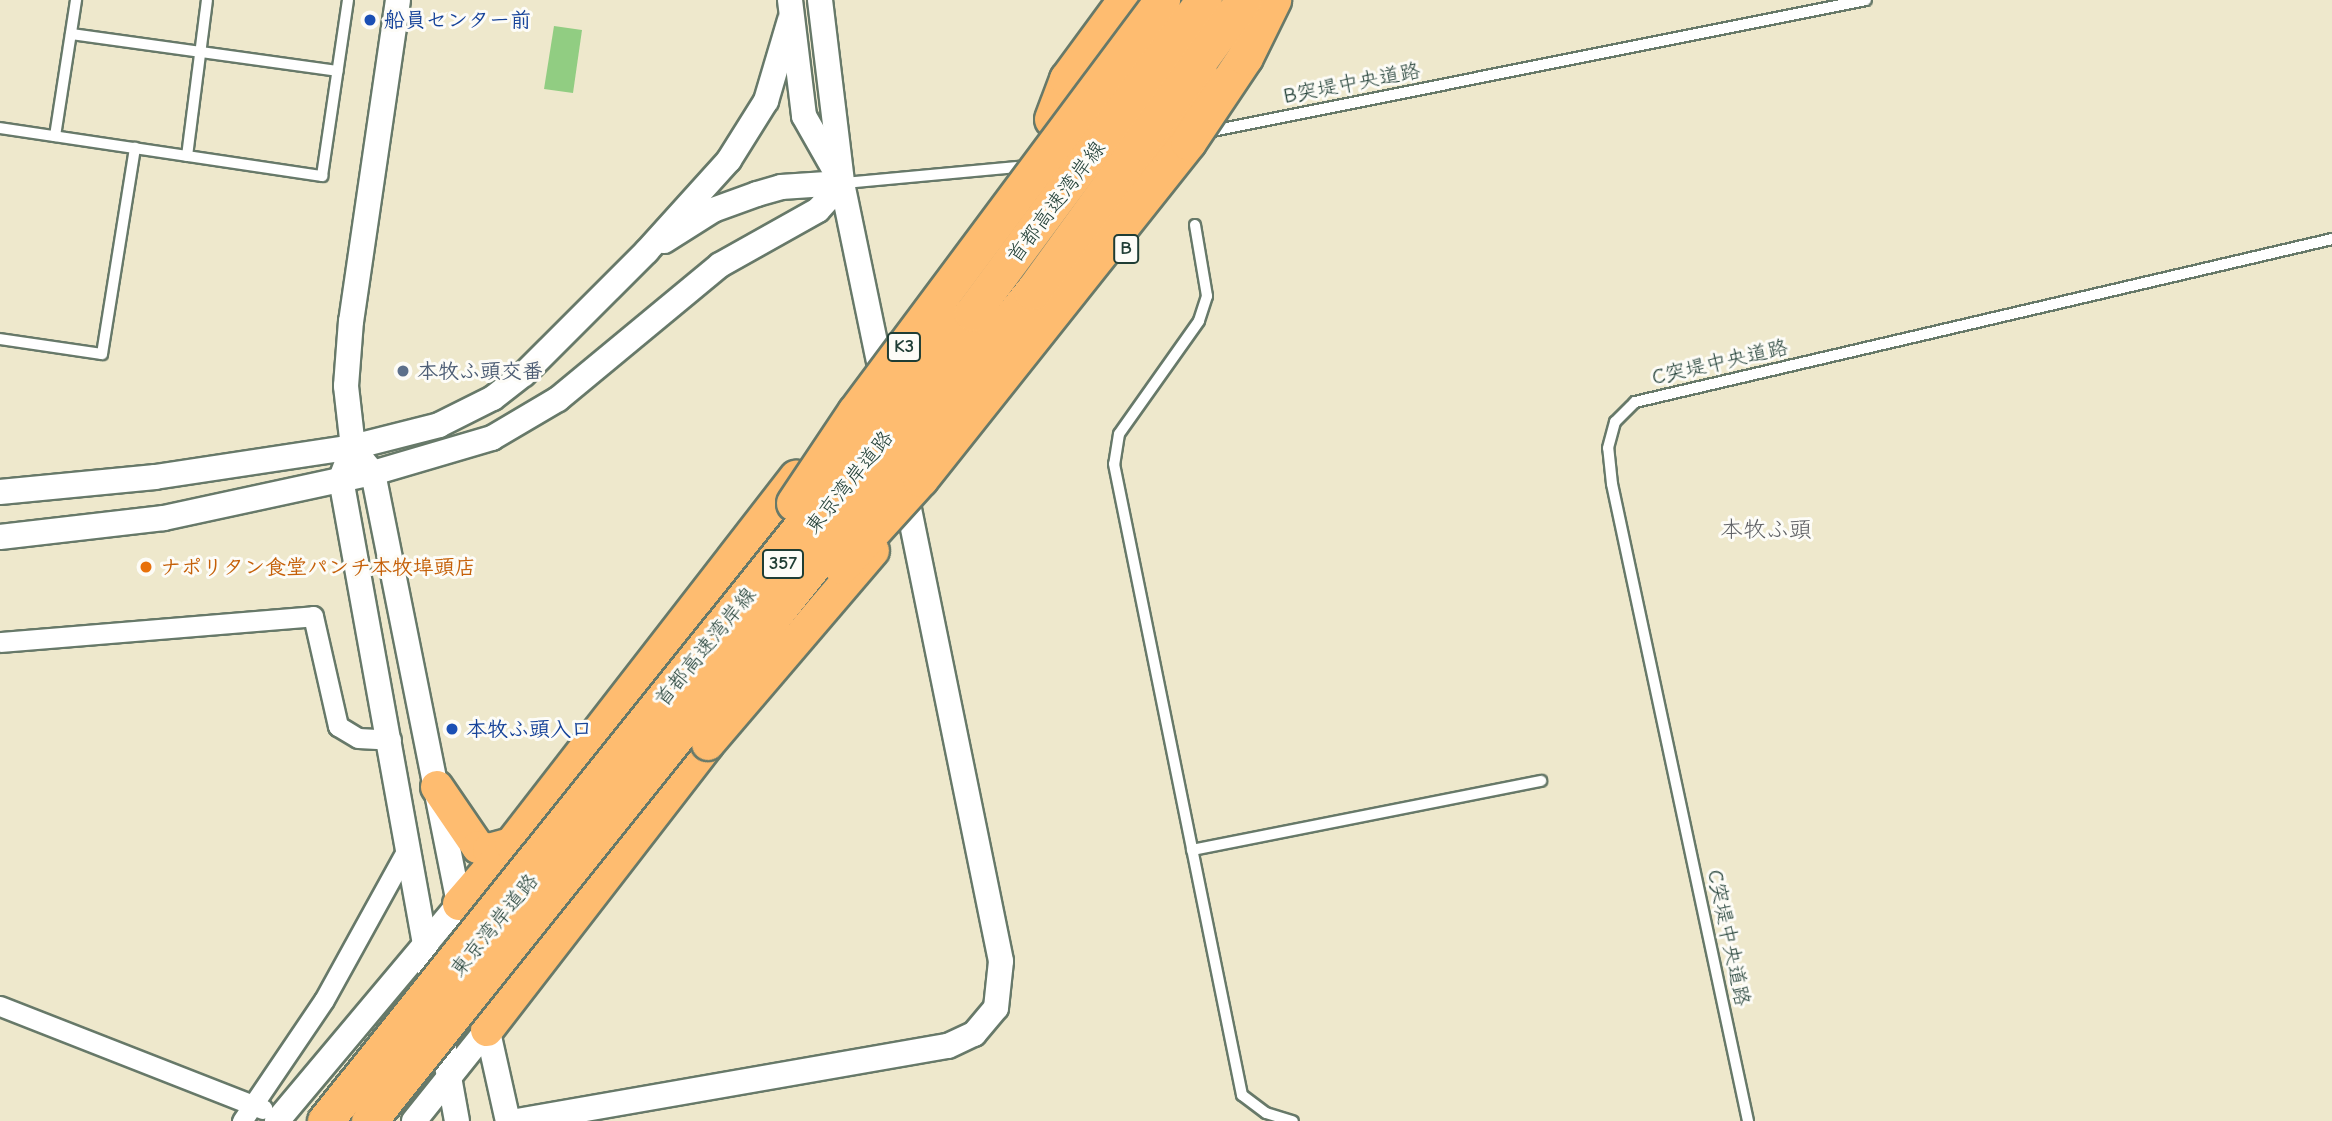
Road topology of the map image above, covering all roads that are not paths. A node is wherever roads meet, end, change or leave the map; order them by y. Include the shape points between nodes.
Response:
1 (76, 0) edge
2 (207, 0) edge
3 (348, 0) edge
4 (398, 0) edge
5 (820, 0) edge
6 (1125, 0) edge
7 (1140, 0) edge
8 (1162, 0) edge
9 (1204, 0) edge
10 (1219, 0) edge
11 (1237, 0) edge
12 (1243, 0) edge
13 (1259, 0) edge
14 (1273, 0) edge
15 (1296, 0) edge
16 (1866, 0) edge
17 (790, 10) edge
18 (71, 34) junction
19 (199, 52) junction
20 (337, 71) junction
21 (1052, 119) junction
22 (0, 128) edge
23 (55, 136) junction
24 (135, 148) junction
25 (187, 156) junction
26 (1072, 159) dead end
27 (1060, 161) dead end
28 (842, 183) junction
29 (1195, 225) dead end
30 (2332, 239) edge
31 (646, 252) junction
32 (0, 339) edge
33 (352, 447) junction
34 (373, 472) junction
35 (796, 476) junction
36 (341, 479) junction
37 (934, 483) junction
38 (0, 492) edge
39 (0, 537) edge
40 (0, 642) edge
41 (645, 697) junction
42 (391, 740) junction
43 (657, 762) junction
44 (1541, 781) dead end
45 (437, 787) junction
46 (511, 844) junction
47 (408, 848) junction
48 (1192, 850) junction
49 (459, 904) junction
50 (425, 944) junction
51 (0, 1006) edge
52 (487, 1030) junction
53 (449, 1076) junction
54 (248, 1114) edge
55 (280, 1117) edge
56 (324, 1121) edge
57 (337, 1121) edge
58 (356, 1121) edge
59 (369, 1121) edge
60 (414, 1121) edge
61 (427, 1121) edge
62 (436, 1121) edge
63 (457, 1121) edge
64 (508, 1121) edge
65 (517, 1121) edge
66 (1293, 1121) edge
67 (1748, 1121) edge

1 - 18 lane
2 - 19 lane
3 - 20 lane
4 - 33 street via 348,352
5 - 28 street
6 - 21 highway via 1067,79
7 - 21 highway
8 - 41 highway, K3, bridge
9 - 41 highway, 首都高速湾岸線, bridge via 972,313
10 - 35 highway, bridge
10 - 57 highway, 東京湾岸道路 / 357 via 988,308
11 - 58 highway, 東京湾岸道路 / 357, bridge via 999,317
12 - 43 highway, 首都高速湾岸線 / B, bridge via 1032,292
13 - 37 highway, bridge
14 - 43 highway, bridge via 1238,68 1188,142 920,478
15 - 37 highway, B via 1152,216
16 - 26 lane, B突堤中央道路
17 - 28 street via 804,116
17 - 31 street via 774,83 753,125 729,160
18 - 19 lane
18 - 23 lane
19 - 20 lane
19 - 25 lane
20 - 25 lane via 322,176
21 - 35 highway
22 - 23 lane
23 - 24 lane
24 - 25 lane
24 - 32 lane via 102,354
27 - 28 lane
28 - 31 street via 781,187 737,200
28 - 34 street via 811,215 713,270 526,421 473,445
28 - 65 street via 1001,961 996,1008 974,1034 948,1046
29 - 48 lane via 1207,296 1203,309 1119,434 1114,464
30 - 67 lane, C突堤中央道路 via 1635,402 1615,422 1608,447 1612,484
31 - 33 street via 524,374 493,398 439,425
33 - 34 street
33 - 36 street
33 - 38 street via 155,477
34 - 36 street
34 - 45 street
35 - 41 highway
36 - 39 street via 114,527
36 - 42 street
37 - 52 highway, bridge via 708,744
40 - 42 street via 313,616 338,726 358,738
41 - 46 highway
41 - 56 highway, 首都高速湾岸線, bridge
42 - 47 street
43 - 59 highway, 首都高速湾岸線 / B, bridge
44 - 48 lane
45 - 46 highway via 478,847 489,850
45 - 49 street
46 - 49 highway
47 - 50 street
47 - 54 street via 324,1000
48 - 66 lane via 1242,1095 1266,1113
49 - 50 street
49 - 52 street
50 - 53 street
50 - 55 street
51 - 54 street
52 - 53 street
52 - 64 street
53 - 60 street
53 - 63 street
54 - 55 street
61 - 62 street

